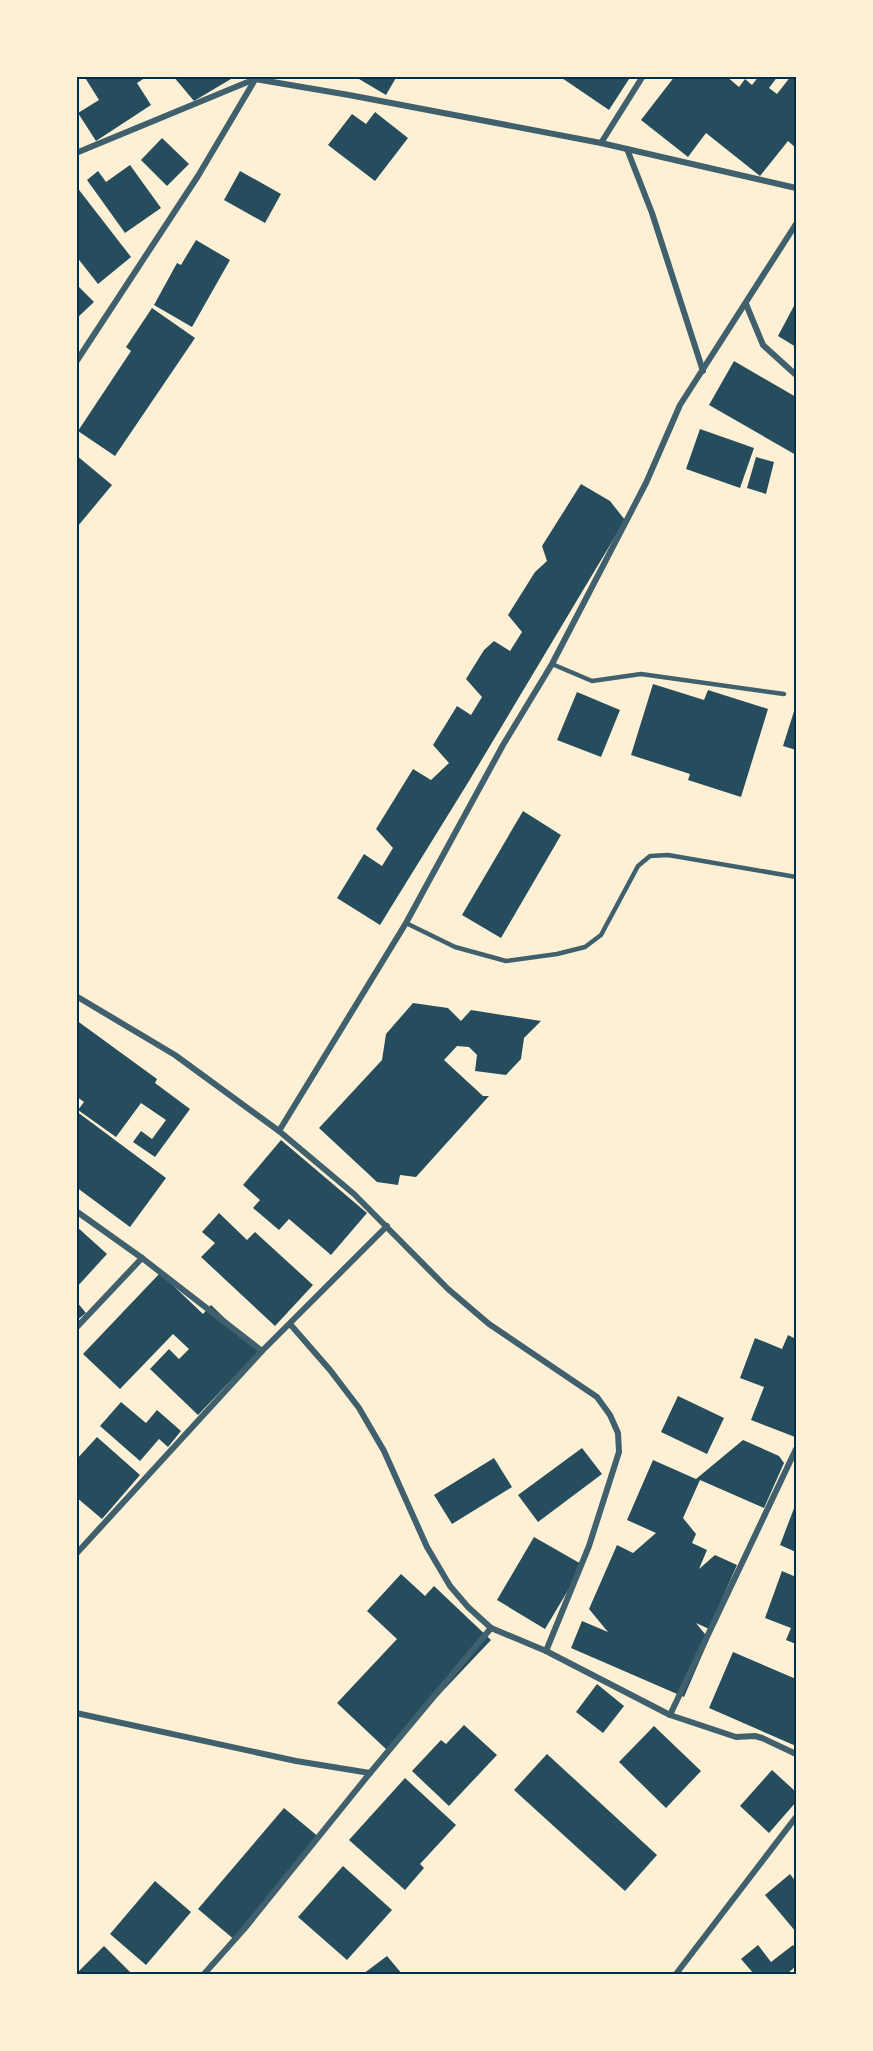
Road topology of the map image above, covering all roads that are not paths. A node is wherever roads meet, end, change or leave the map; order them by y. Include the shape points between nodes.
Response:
1 (643, 76) edge
2 (256, 78) edge
3 (601, 143) junction
4 (627, 149) junction
5 (76, 153) edge
6 (796, 180) edge
7 (794, 187) edge
8 (796, 224) edge
9 (746, 304) junction
10 (76, 362) edge
11 (703, 370) junction
12 (796, 375) edge
13 (552, 664) junction
14 (784, 694) dead end
15 (796, 877) edge
16 (406, 923) junction
17 (76, 996) edge
18 (279, 1131) junction
19 (76, 1211) edge
20 (387, 1226) junction
21 (142, 1258) junction
22 (290, 1324) junction
23 (76, 1328) edge
24 (262, 1351) junction
25 (796, 1449) edge
26 (76, 1554) edge
27 (491, 1628) junction
28 (546, 1651) junction
29 (76, 1713) edge
30 (670, 1715) junction
31 (796, 1754) edge
32 (370, 1773) junction
33 (796, 1817) edge
34 (204, 1974) edge
35 (676, 1974) edge

1 - 3 street
2 - 3 street
2 - 5 street
2 - 10 street via 198,176
3 - 4 street
4 - 7 street
4 - 11 street
6 - 7 street
8 - 9 street
9 - 11 street
9 - 12 street via 763,345
11 - 13 street via 680,405 646,483
13 - 14 lane via 592,681 641,674
13 - 16 street
15 - 16 lane via 669,855 650,856 638,866 601,935 585,947 506,961 455,946
16 - 18 street
17 - 18 street via 175,1055
18 - 20 street
19 - 21 street
20 - 22 street
20 - 28 street via 489,1324 597,1397 618,1432 619,1452 590,1546
21 - 23 street
21 - 24 street
22 - 24 street
22 - 27 street via 359,1408 450,1586
24 - 26 street
25 - 30 street
27 - 28 street
27 - 32 street
28 - 30 street
29 - 32 street via 296,1761
30 - 31 street via 736,1737 762,1738
32 - 34 street
33 - 35 street

